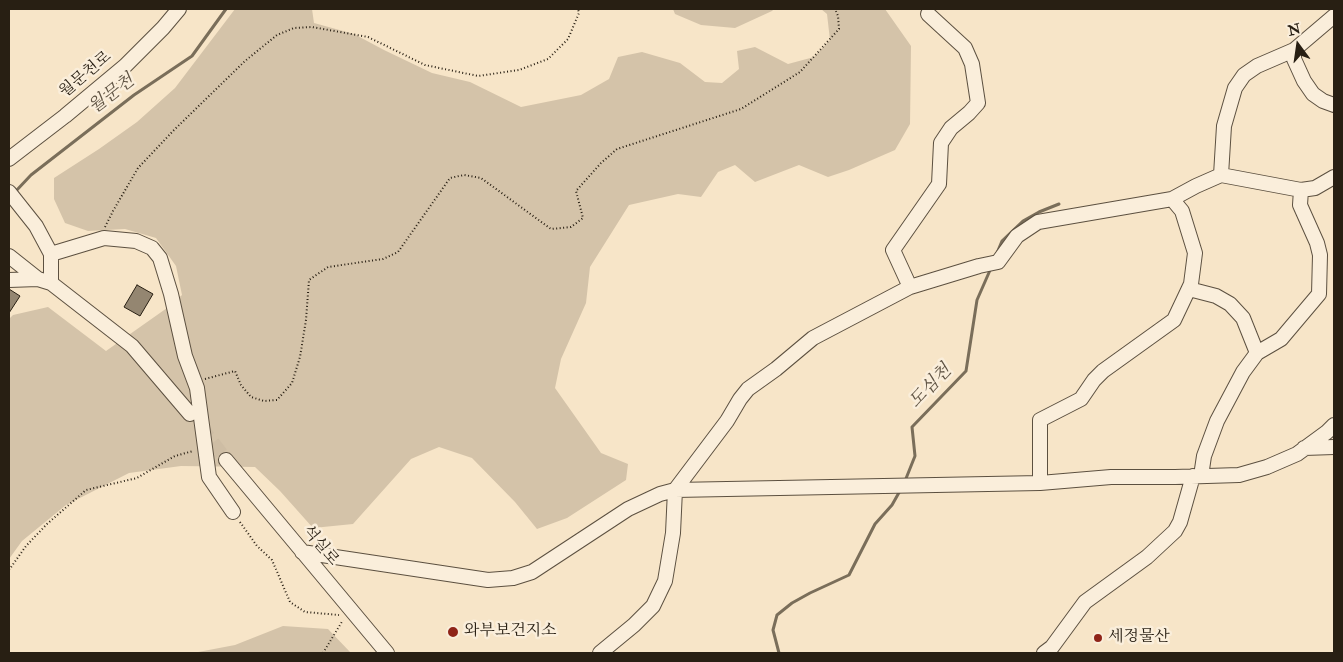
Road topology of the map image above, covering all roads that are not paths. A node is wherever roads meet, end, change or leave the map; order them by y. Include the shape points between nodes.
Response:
1 (179, 9) edge
2 (928, 14) dead end
3 (1334, 16) edge
4 (1294, 50) junction
5 (1334, 105) edge
6 (9, 159) edge
7 (1221, 175) junction
8 (1334, 176) edge
9 (1301, 190) junction
10 (9, 192) edge
11 (1172, 199) junction
12 (51, 254) junction
13 (9, 256) edge
14 (9, 280) edge
15 (44, 281) junction
16 (910, 287) junction
17 (1189, 288) junction
18 (1257, 353) junction
19 (190, 414) tunnel mouth
20 (1334, 425) edge
21 (1334, 447) edge
22 (1304, 448) junction
23 (226, 460) tunnel mouth
24 (1197, 476) junction
25 (1040, 483) junction
26 (675, 490) junction
27 (233, 512) road end
28 (302, 552) junction
29 (387, 653) edge
30 (600, 653) edge
31 (1044, 653) edge

1 - 6 street, 월문천로 via 125,66
2 - 16 street via 964,48 972,64 978,103 951,128 941,144 939,184 893,250
3 - 4 street
4 - 5 street via 1300,74 1313,94
4 - 7 street via 1257,66 1244,75 1235,88 1224,126
7 - 9 street
7 - 11 street
8 - 9 street via 1315,188
9 - 18 street via 1300,205 1320,255 1319,294 1281,339
10 - 12 street via 36,226
11 - 16 street via 1038,222 1017,236 998,262
11 - 17 street via 1182,211 1195,253
12 - 15 street
12 - 27 street via 100,239 117,238 152,248 160,258 201,412 209,477
13 - 15 street
14 - 15 street
15 - 19 street via 132,346
16 - 26 street via 813,338 748,389
17 - 18 street via 1230,304 1242,318
17 - 25 street via 1174,320 1103,371 1082,399 1040,420
18 - 24 street via 1217,421
20 - 22 street
21 - 22 street
22 - 24 street via 1267,467 1239,475
23 - 28 street, 석실로
24 - 25 street via 1112,477
24 - 31 street via 1175,532 1147,557 1085,602
25 - 26 street
26 - 28 street via 628,509 532,572 513,578 488,580
26 - 30 street via 665,581 653,606
28 - 29 street, 석실로

